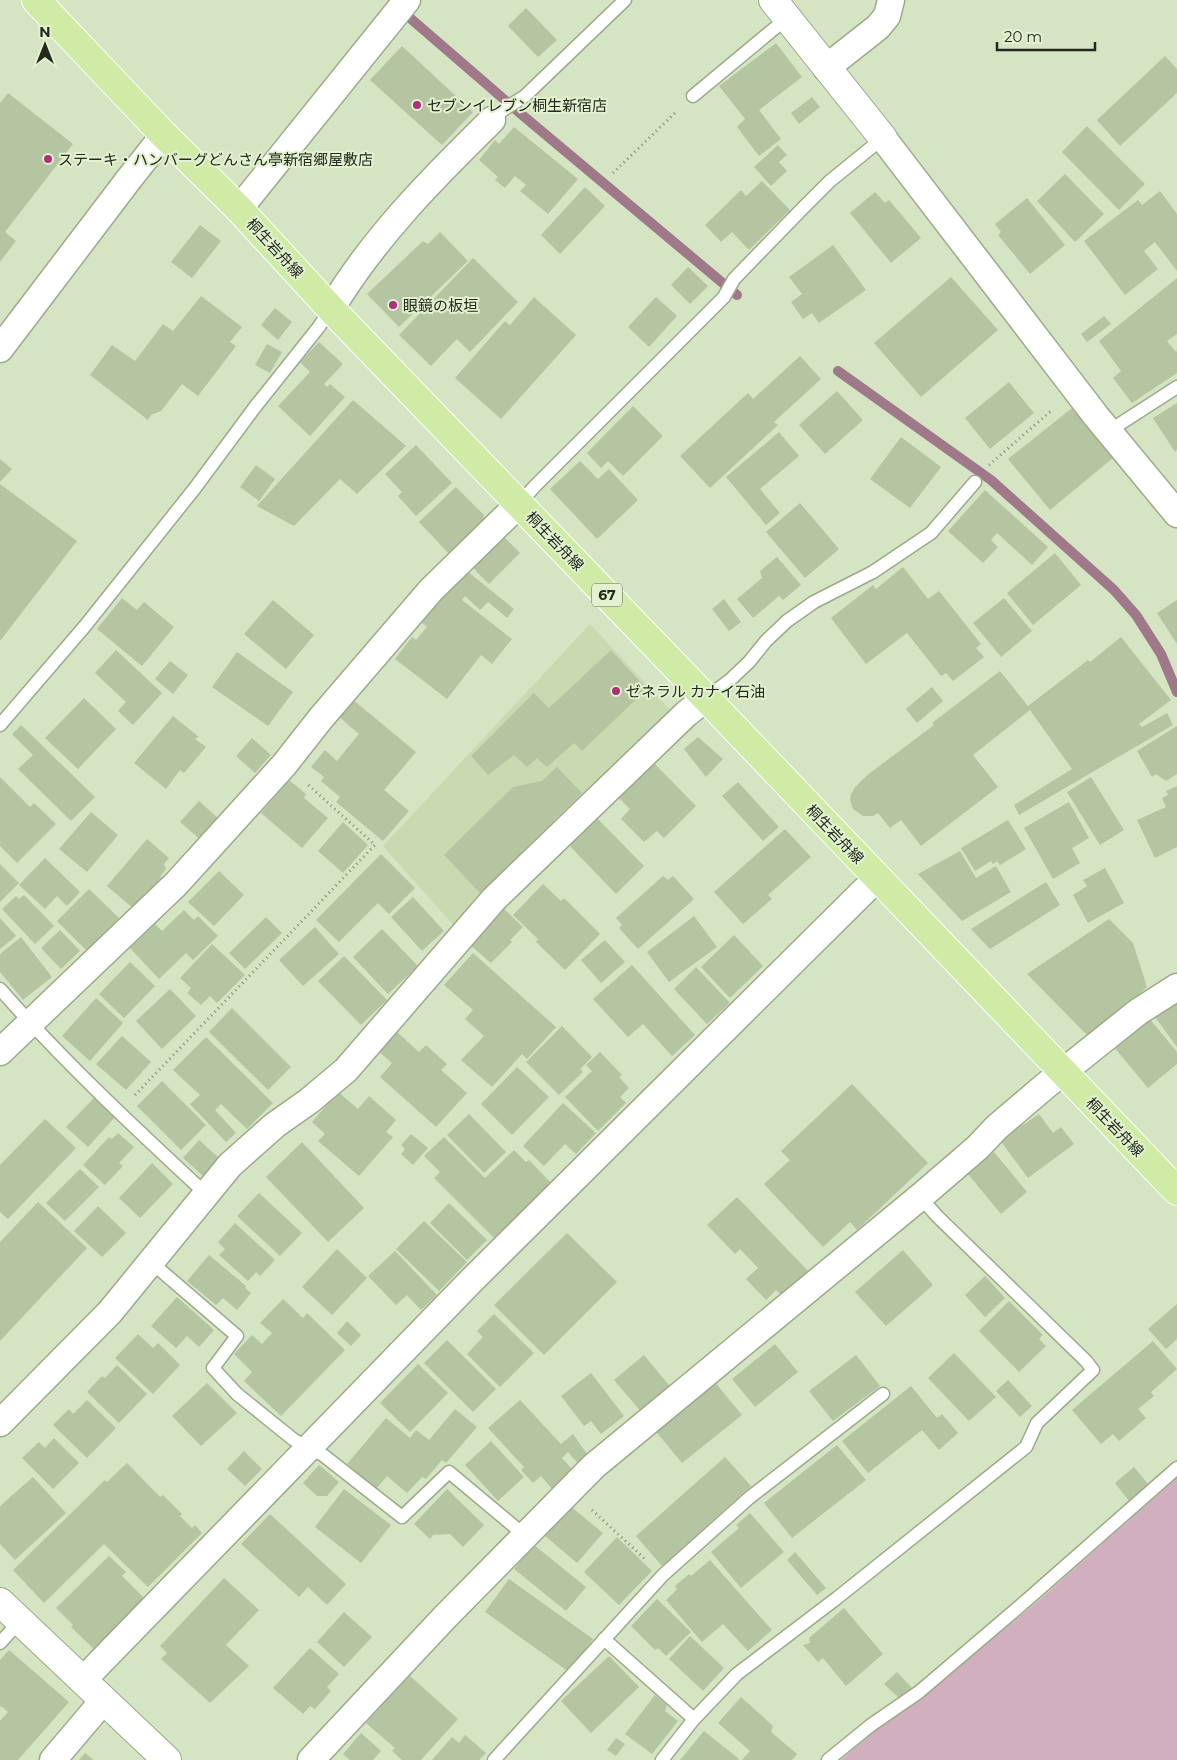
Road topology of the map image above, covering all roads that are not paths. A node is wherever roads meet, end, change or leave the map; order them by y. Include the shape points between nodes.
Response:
1 (36, 0) edge
2 (407, 0) edge
3 (625, 0) edge
4 (891, 0) edge
5 (780, 9) edge
6 (826, 68) junction
7 (693, 96) road end
8 (498, 115) joint
9 (164, 135) junction
10 (883, 138) junction
11 (239, 209) junction
12 (331, 309) junction
13 (0, 348) edge
14 (1177, 387) edge
15 (1109, 431) junction
16 (975, 482) dead end
17 (1172, 500) edge
18 (519, 504) junction
19 (706, 698) junction
20 (0, 725) edge
21 (877, 878) junction
22 (1177, 987) edge
23 (0, 989) edge
24 (30, 1023) junction
25 (0, 1052) edge
26 (1062, 1072) junction
27 (1177, 1192) edge
28 (206, 1193) junction
29 (920, 1197) junction
30 (152, 1263) junction
31 (884, 1394) dead end
32 (0, 1422) edge
33 (308, 1447) junction
34 (1177, 1468) edge
35 (523, 1536) junction
36 (0, 1602) edge
37 (20, 1621) junction
38 (604, 1639) junction
39 (0, 1643) edge
40 (83, 1680) junction
41 (103, 1701) junction
42 (694, 1719) junction
43 (53, 1760) edge
44 (167, 1760) edge
45 (311, 1760) edge
46 (494, 1760) edge
47 (662, 1760) edge
48 (828, 1760) edge

1 - 9 main road, 桐生岩舟線 / 67
2 - 11 street
3 - 8 lane via 525,96
4 - 6 street via 887,16 878,27
5 - 6 street
5 - 7 lane
6 - 10 street
8 - 12 street via 411,202 349,279
9 - 11 main road, 桐生岩舟線 / 67
9 - 13 street
10 - 15 street
10 - 18 lane via 830,181 734,279 724,297
11 - 12 main road, 桐生岩舟線 / 67
12 - 18 main road, 桐生岩舟線 / 67
12 - 20 lane via 195,488 85,626
14 - 15 lane
15 - 17 street
16 - 19 lane via 931,533 872,572 814,602 787,621 749,662
18 - 19 main road, 桐生岩舟線 / 67
18 - 24 street via 431,590 284,765 176,884
19 - 21 main road, 桐生岩舟線 / 67
19 - 28 street via 494,900 346,1070 275,1125 230,1165
21 - 26 main road, 桐生岩舟線 / 67
21 - 33 street
22 - 26 street via 1138,1012
23 - 24 lane
24 - 25 street
24 - 28 lane via 118,1113
26 - 27 main road, 桐生岩舟線 / 67
26 - 29 street
28 - 30 street
29 - 35 street via 594,1466
29 - 42 lane via 1093,1370 1036,1423 1026,1447 738,1674
30 - 32 street via 110,1312
30 - 33 lane via 237,1336 213,1368 238,1394 294,1440
31 - 38 lane via 749,1498 663,1575
33 - 35 lane via 402,1517 449,1472
33 - 40 street
34 - 48 lane via 919,1692
35 - 45 street
36 - 37 street
37 - 39 lane
37 - 40 street
38 - 42 lane
38 - 46 lane
40 - 41 street
41 - 43 street
41 - 44 street
42 - 47 lane

